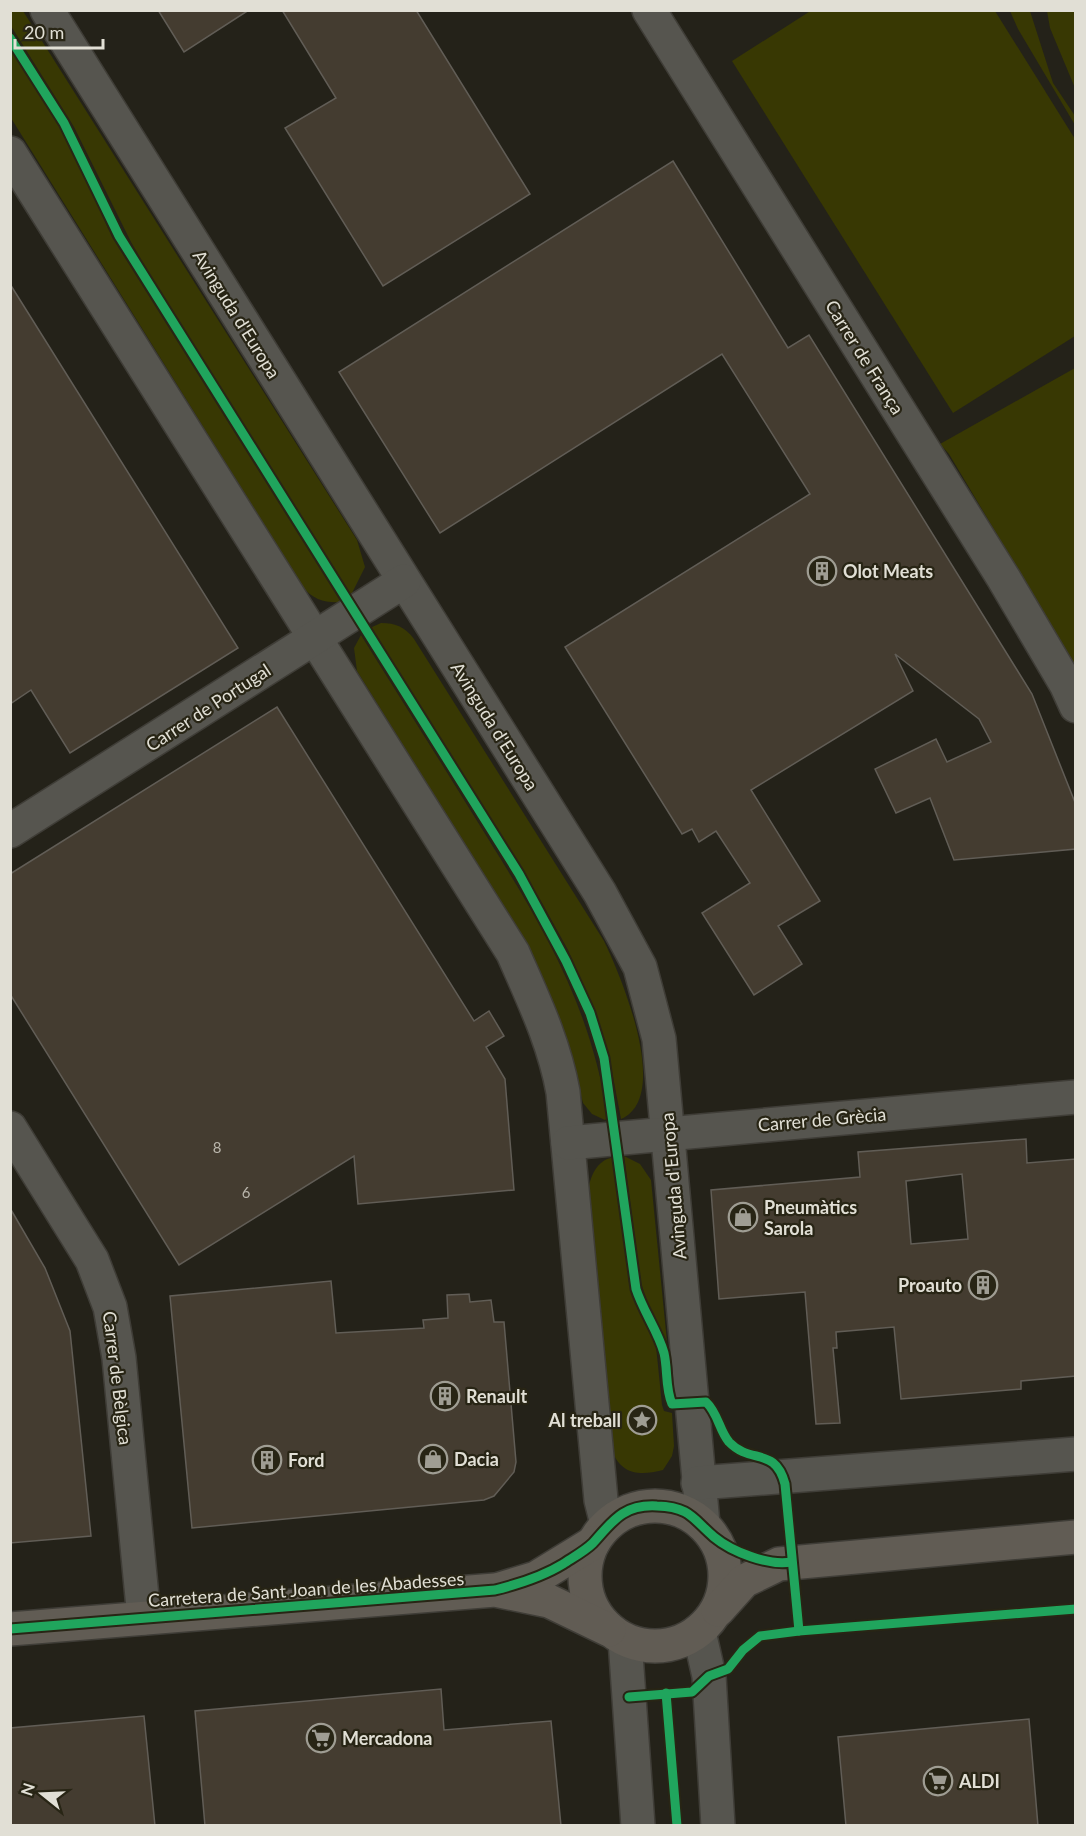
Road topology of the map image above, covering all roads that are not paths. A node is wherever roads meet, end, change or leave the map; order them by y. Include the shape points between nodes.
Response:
1 (47, 10) edge
2 (649, 10) edge
3 (10, 153) edge
4 (404, 581) junction
5 (314, 638) junction
6 (1076, 706) edge
7 (10, 831) edge
8 (1076, 1097) edge
9 (10, 1128) edge
10 (668, 1132) junction
11 (568, 1143) junction
12 (1076, 1454) edge
13 (698, 1483) junction
14 (708, 1531) junction
15 (600, 1534) junction
16 (1076, 1537) edge
17 (779, 1564) junction
18 (495, 1590) junction
19 (144, 1618) junction
20 (707, 1623) junction
21 (10, 1629) edge
22 (617, 1635) junction
23 (638, 1826) edge
24 (718, 1826) edge

1 - 4 street, Avinguda d'Europa
2 - 6 street, Carrer de França via 1004,579
3 - 5 street
4 - 5 street, Carrer de Portugal
4 - 10 street, Avinguda d'Europa via 600,893 640,967 659,1039
5 - 7 street, Carrer de Portugal
5 - 11 street via 513,953 557,1058
8 - 10 street, Carrer de Grècia
9 - 19 street, Carrer de Bèlgica via 92,1260 110,1307 119,1358
10 - 11 street, Carrer de Grècia
10 - 13 street, Avinguda d'Europa
11 - 15 street via 600,1489
12 - 13 street
13 - 14 street, Avinguda d'Europa
14 - 15 main road via 689,1514 655,1505 638,1508
14 - 17 main road via 745,1554
14 - 20 main road via 725,1568 725,1584
15 - 18 main road, Carretera de Sant Joan de les Abadesses via 536,1578
15 - 22 main road via 586,1561 588,1599 597,1616
16 - 17 main road
17 - 20 main road via 744,1581
18 - 19 main road, Carretera de Sant Joan de les Abadesses
18 - 22 main road, Carretera de Sant Joan de les Abadesses via 549,1601
19 - 21 main road, Carretera de Sant Joan de les Abadesses
20 - 22 main road via 685,1640 655,1647
20 - 24 street
22 - 23 street

